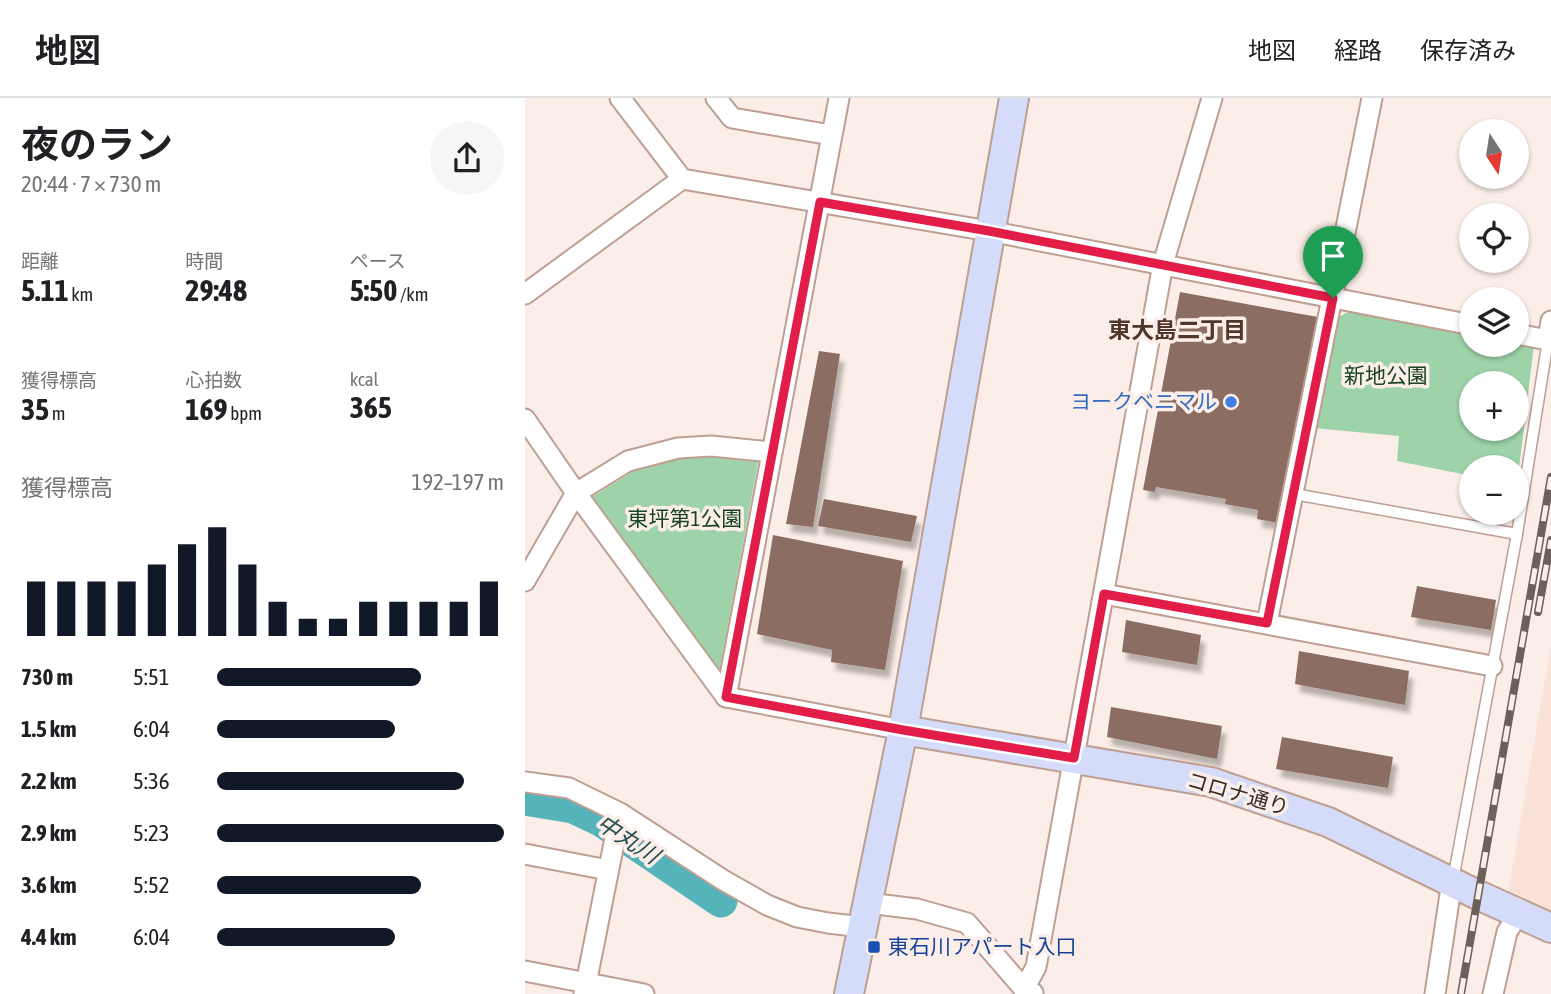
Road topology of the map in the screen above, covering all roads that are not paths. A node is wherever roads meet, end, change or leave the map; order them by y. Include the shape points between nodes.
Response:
1 (619, 98) edge
2 (716, 98) edge
3 (839, 98) edge
4 (1014, 98) edge
5 (1212, 98) edge
6 (1372, 98) edge
7 (831, 135) junction
8 (683, 179) junction
9 (820, 202) junction
10 (989, 231) junction
11 (1163, 264) junction
12 (525, 294) edge
13 (1333, 298) junction
14 (1459, 322) edge
15 (1549, 330) edge
16 (1529, 332) edge
17 (525, 419) edge
18 (772, 452) junction
19 (576, 493) junction
20 (1294, 494) junction
21 (1517, 534) junction
22 (525, 581) edge
23 (1104, 594) junction
24 (1267, 623) junction
25 (1492, 666) junction
26 (726, 697) junction
27 (903, 730) junction
28 (1074, 758) junction
29 (525, 782) edge
30 (620, 813) junction
31 (525, 854) edge
32 (608, 870) junction
33 (1453, 881) junction
34 (1519, 913) junction
35 (865, 915) junction
36 (1551, 928) edge
37 (525, 971) edge
38 (585, 988) edge
39 (1030, 992) edge
40 (644, 994) edge
41 (849, 994) edge
42 (1435, 994) edge
43 (1493, 994) edge

1 - 8 street
2 - 7 street via 731,118
3 - 7 street
4 - 10 street
5 - 11 street
6 - 13 street
7 - 9 street
8 - 9 street
8 - 12 street
9 - 10 street
9 - 18 street
10 - 11 street
10 - 27 street
11 - 13 street
11 - 23 street
13 - 14 street
13 - 20 street
15 - 16 street
15 - 21 lane
17 - 19 street
18 - 19 street via 678,448 628,461
18 - 26 street
19 - 22 street
19 - 26 street
20 - 21 lane
20 - 24 street
21 - 25 lane
23 - 24 street
23 - 28 street
24 - 25 street
25 - 33 lane
26 - 27 street
27 - 28 street, コロナ通り
27 - 35 street
28 - 33 street, コロナ通り via 1211,782 1328,822
28 - 39 street
29 - 30 street via 569,788
30 - 32 street
30 - 35 street via 767,905 828,923
31 - 32 street
32 - 38 street
33 - 34 street, コロナ通り
33 - 42 street
34 - 36 street, コロナ通り
34 - 43 street via 1507,932
35 - 39 street via 917,909 967,923
35 - 41 street
37 - 38 street
38 - 40 street

